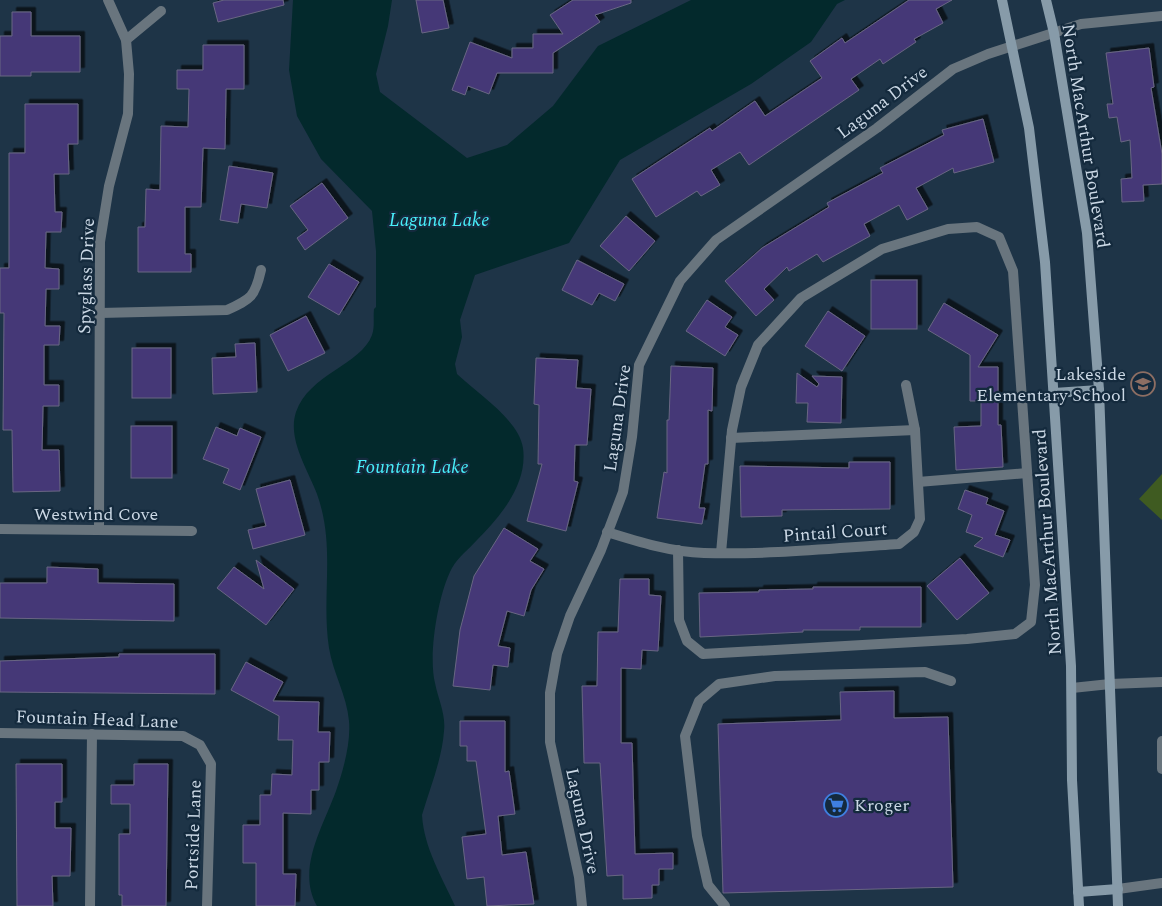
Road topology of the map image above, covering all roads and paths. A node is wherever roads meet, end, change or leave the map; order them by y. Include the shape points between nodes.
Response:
1 (108, 0) edge
2 (1002, 0) edge
3 (1046, 0) edge
4 (161, 11) dead end
5 (1162, 16) edge
6 (1054, 33) junction
7 (126, 40) junction
8 (1014, 46) junction
9 (261, 270) dead end
10 (100, 313) junction
11 (906, 385) dead end
12 (1100, 390) junction
13 (1054, 393) junction
14 (915, 430) junction
15 (731, 438) junction
16 (1027, 473) junction
17 (918, 482) junction
18 (0, 529) edge
19 (99, 530) junction
20 (192, 531) dead end
21 (607, 532) junction
22 (678, 550) junction
23 (721, 553) junction
24 (951, 681) dead end
25 (1162, 682) edge
26 (1110, 684) junction
27 (1072, 688) junction
28 (0, 733) edge
29 (92, 734) junction
30 (1162, 741) edge
31 (211, 764) joint
32 (1162, 769) edge
33 (1162, 883) edge
34 (1118, 889) junction
35 (1078, 892) junction
36 (90, 906) edge
37 (207, 906) edge
38 (582, 906) edge
39 (725, 906) edge
40 (1079, 906) edge
41 (1118, 906) edge

1 - 7 street, Spyglass Drive
2 - 8 main road, North MacArthur Boulevard
3 - 6 main road, North MacArthur Boulevard
4 - 7 street
5 - 6 street, Laguna Drive via 1081,24
6 - 8 street, Laguna Drive
6 - 12 main road, North MacArthur Boulevard via 1088,234
7 - 10 street, Spyglass Drive via 128,114 109,186 100,242
8 - 13 main road, North MacArthur Boulevard via 1029,128 1046,262
8 - 21 street, Laguna Drive via 953,69 877,128 716,240 680,281 639,366 623,492
9 - 10 street via 257,290 227,310
10 - 19 street, Spyglass Drive
11 - 14 street, Pintail Court
12 - 13 main road
12 - 26 main road, North MacArthur Boulevard
13 - 27 main road, North MacArthur Boulevard
14 - 15 street
14 - 17 street, Pintail Court
15 - 16 street via 741,387 758,345 801,298 882,249 948,229 977,227 999,237 1013,271
15 - 23 street
16 - 17 street
16 - 22 street via 1035,585 1031,622 1015,634 703,654 687,641 679,620
17 - 23 street, Pintail Court via 920,519 914,532 899,544
18 - 19 street, Westwind Cove
19 - 20 street, Westwind Cove
21 - 22 street, Pintail Court via 649,546
21 - 38 street, Laguna Drive via 556,654 550,693 550,742 579,877
22 - 23 street, Pintail Court
24 - 39 street via 924,672 775,676 719,684 699,701 685,736 708,885
25 - 26 street
26 - 27 street
26 - 34 main road, North MacArthur Boulevard
27 - 35 main road, North MacArthur Boulevard via 1072,780
28 - 29 street, Fountain Head Lane
29 - 31 street, Fountain Head Lane via 183,736 200,745
29 - 36 street
30 - 32 street
31 - 37 street, Portside Lane
33 - 34 street
34 - 35 main road
34 - 41 main road, North MacArthur Boulevard
35 - 40 main road, North MacArthur Boulevard

